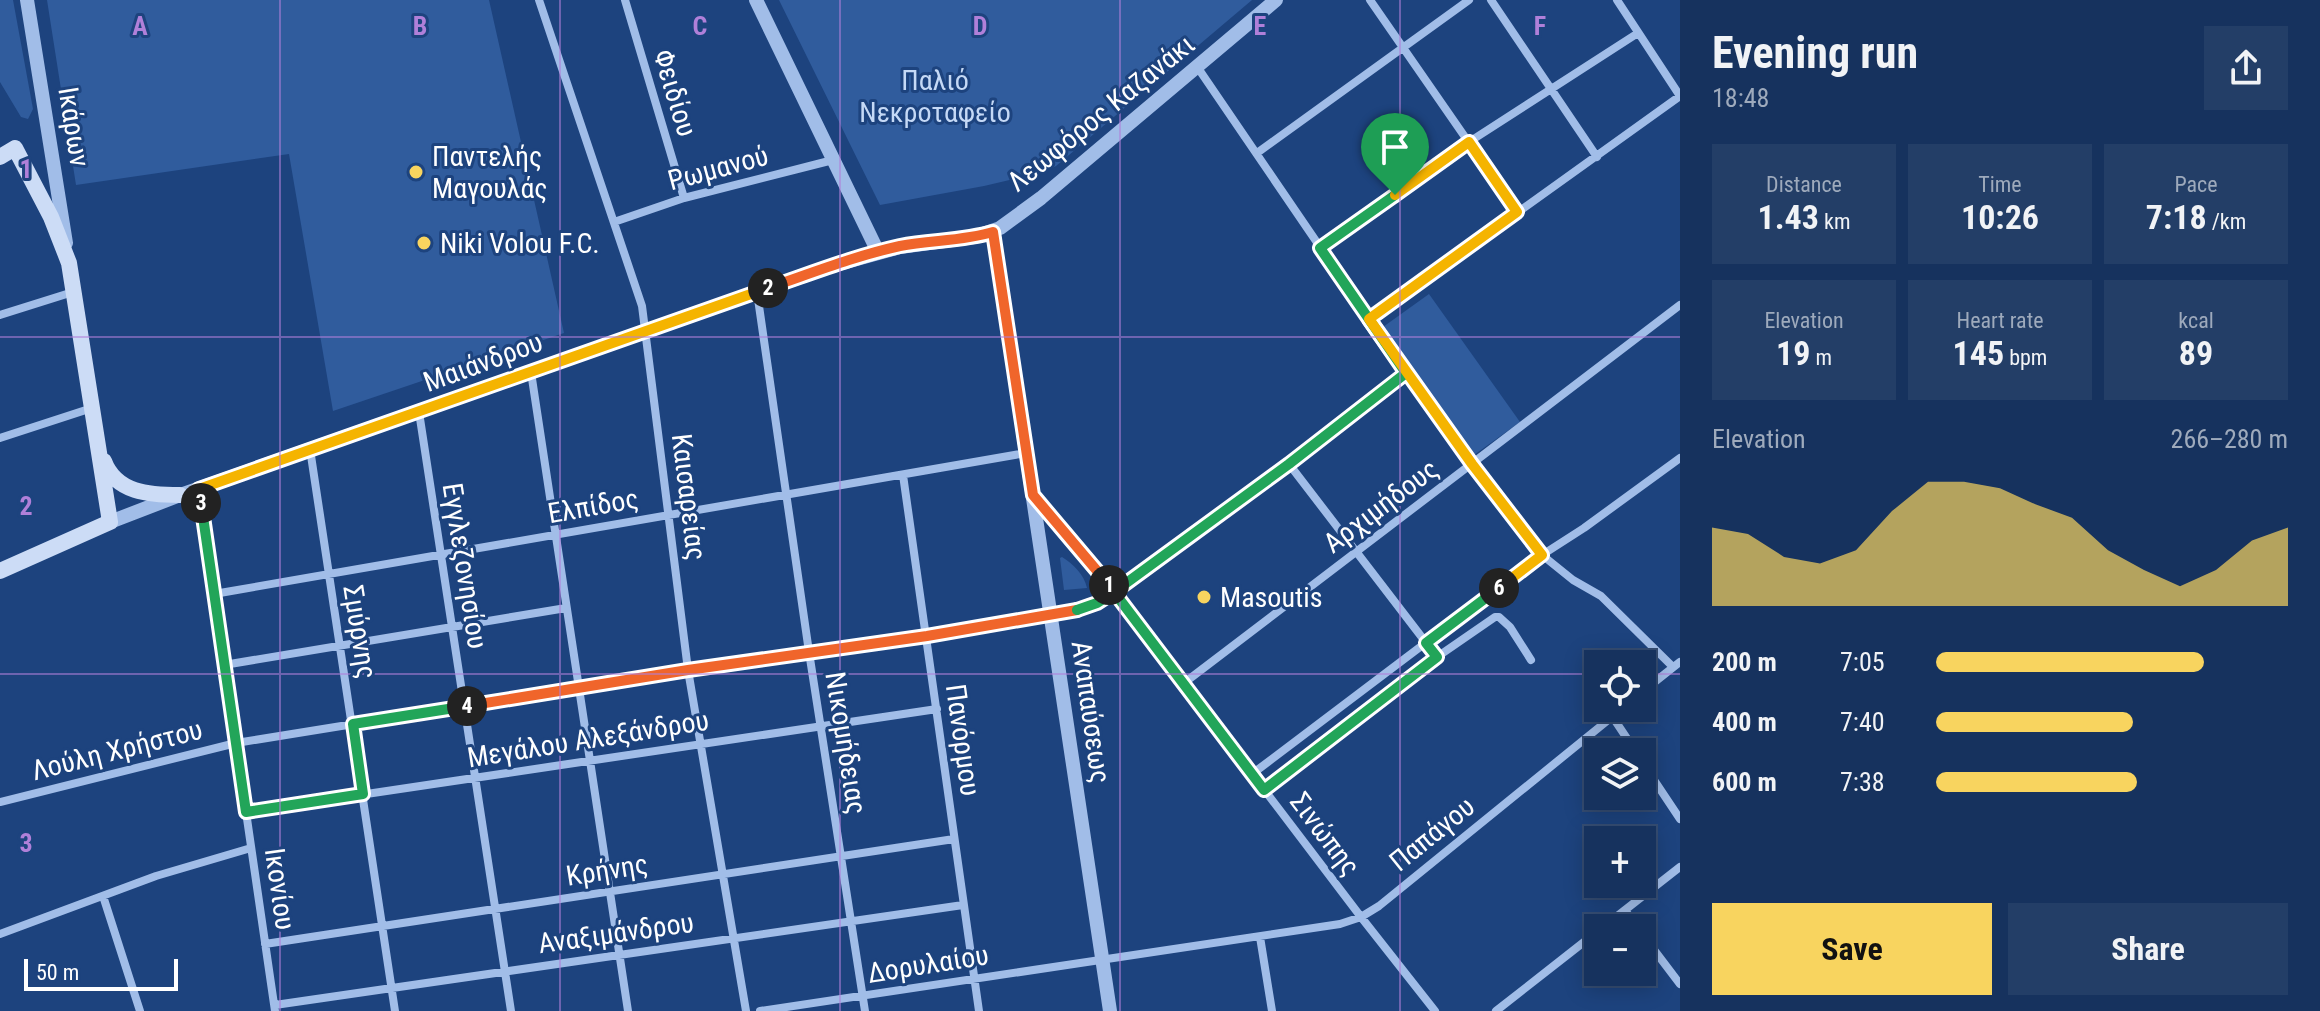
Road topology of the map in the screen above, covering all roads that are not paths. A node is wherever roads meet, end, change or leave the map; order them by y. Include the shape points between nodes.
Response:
1 (27, 0) edge
2 (539, 0) edge
3 (625, 0) edge
4 (756, 0) edge
5 (1276, 0) edge
6 (1370, 0) edge
7 (1469, 0) edge
8 (1491, 0) edge
9 (1617, 0) edge
10 (1638, 33) junction
11 (1403, 47) junction
12 (1198, 68) junction
13 (1550, 90) junction
14 (1680, 96) edge
15 (1469, 142) junction
16 (1257, 153) junction
17 (0, 157) edge
18 (1597, 157) junction
19 (833, 160) junction
20 (684, 198) junction
21 (1517, 212) junction
22 (614, 222) junction
23 (993, 232) junction
24 (1320, 248) junction
25 (878, 252) junction
26 (69, 263) junction
27 (74, 292) junction
28 (757, 292) junction
29 (1680, 305) edge
30 (0, 315) edge
31 (1369, 319) junction
32 (645, 332) junction
33 (531, 372) junction
34 (1406, 373) junction
35 (92, 408) junction
36 (419, 412) junction
37 (0, 438) edge
38 (99, 448) junction
39 (310, 449) junction
40 (1026, 453) junction
41 (1680, 458) edge
42 (1289, 464) junction
43 (1472, 464) junction
44 (903, 475) junction
45 (199, 489) junction
46 (180, 495) junction
47 (786, 495) junction
48 (1033, 495) junction
49 (669, 516) junction
50 (110, 522) junction
51 (554, 535) junction
52 (1356, 552) junction
53 (442, 554) junction
54 (1542, 555) junction
55 (0, 571) edge
56 (329, 573) junction
57 (1114, 592) junction
58 (214, 594) junction
59 (566, 608) junction
60 (1050, 615) junction
61 (453, 627) junction
62 (927, 636) junction
63 (1426, 643) junction
64 (340, 646) junction
65 (809, 652) junction
66 (1437, 657) junction
67 (1531, 660) dead end
68 (224, 665) junction
69 (1676, 665) edge
70 (688, 670) junction
71 (1656, 681) edge
72 (1184, 683) junction
73 (579, 688) junction
74 (464, 706) junction
75 (937, 709) junction
76 (1605, 722) edge
77 (353, 724) junction
78 (821, 726) junction
79 (236, 743) junction
80 (701, 743) junction
81 (590, 761) junction
82 (1252, 774) junction
83 (474, 778) junction
84 (1656, 783) edge
85 (1264, 790) junction
86 (363, 794) junction
87 (0, 802) edge
88 (246, 812) junction
89 (1680, 819) edge
90 (954, 839) junction
91 (251, 848) junction
92 (841, 856) junction
93 (1680, 867) edge
94 (723, 874) junction
95 (610, 891) junction
96 (103, 896) junction
97 (963, 905) junction
98 (495, 909) junction
99 (1625, 910) junction
100 (1620, 914) edge
101 (1628, 914) edge
102 (1361, 917) junction
103 (851, 921) junction
104 (383, 926) junction
105 (0, 934) edge
106 (1260, 937) junction
107 (734, 938) junction
108 (1584, 942) edge
109 (265, 944) junction
110 (1656, 952) edge
111 (620, 955) junction
112 (1102, 961) junction
113 (505, 971) junction
114 (974, 980) junction
115 (1680, 984) edge
116 (392, 988) junction
117 (863, 996) junction
118 (275, 1008) edge
119 (140, 1011) edge
120 (395, 1011) edge
121 (511, 1011) edge
122 (628, 1011) edge
123 (746, 1011) edge
124 (760, 1011) edge
125 (865, 1011) edge
126 (979, 1011) edge
127 (1110, 1011) edge
128 (1272, 1011) edge
129 (1435, 1011) edge
130 (1496, 1011) edge

1 - 26 street, Ικάρων
2 - 22 street, Καισαρείας
3 - 20 street, Φειδίου
4 - 19 street
5 - 12 street, Λεωφόρος Καζανάκι
6 - 11 street
7 - 11 street
8 - 13 street
9 - 10 street
10 - 13 street
10 - 14 street
11 - 15 street
11 - 16 street
12 - 16 street
12 - 23 street, Λεωφόρος Καζανάκι
13 - 15 street
13 - 18 street
14 - 18 street
15 - 21 street
15 - 24 street
16 - 24 street
17 - 26 main road, Ικάρων via 15,148
18 - 21 street
19 - 20 street, Ρωμανού
19 - 25 street
20 - 22 street, Ρωμανού
21 - 31 street
22 - 32 street, Καισαρείας via 639,294
23 - 25 street, Μαιάνδρου
23 - 40 street, Αναπαύσεως
24 - 31 street
25 - 28 street, Μαιάνδρου
26 - 27 main road, Ικάρων
27 - 30 street
27 - 35 main road, Ικάρων
28 - 32 street, Μαιάνδρου
28 - 47 street, Νικομήδειας
29 - 43 street, Αρχιμήδους
31 - 34 street
32 - 33 street, Μαιάνδρου
32 - 49 street, Καισαρείας
33 - 36 street, Μαιάνδρου
33 - 51 street
34 - 42 street, Λούλη Χρήστου
34 - 43 street
35 - 37 street
35 - 38 main road, Ικάρων
36 - 39 street, Μαιάνδρου
36 - 53 street, Εγγλεζονησίου
38 - 46 main road via 107,471 122,485 138,492
38 - 50 main road, Ικάρων
39 - 45 street, Μαιάνδρου
39 - 56 street, Σμύρνης
40 - 44 street, Ελπίδος
40 - 48 street, Αναπαύσεως
41 - 54 street
42 - 52 street
42 - 57 street, Λούλη Χρήστου
43 - 52 street, Αρχιμήδους
43 - 54 street
44 - 47 street, Ελπίδος
44 - 62 street, Πανόρμου
45 - 46 street, Μαιάνδρου
45 - 58 street, Ικονίου
46 - 50 street, Μαιάνδρου
47 - 49 street, Ελπίδος
47 - 65 street, Νικομήδειας
48 - 57 street, Σινώπης
48 - 60 street, Αναπαύσεως
49 - 51 street, Ελπίδος
49 - 70 street, Καισαρείας
50 - 55 main road, Μαιάνδρου
51 - 53 street, Ελπίδος
51 - 59 street
52 - 63 street
52 - 72 street, Αρχιμήδους
53 - 56 street, Ελπίδος
53 - 61 street, Εγγλεζονησίου
54 - 63 street
54 - 69 street via 1601,596
56 - 58 street, Ελπίδος
56 - 64 street, Σμύρνης
57 - 60 street, Λούλη Χρήστου via 1089,607
57 - 72 street, Σινώπης
58 - 68 street, Ικονίου
59 - 61 street
59 - 73 street
60 - 62 street, Λούλη Χρήστου
60 - 112 street, Αναπαύσεως
61 - 64 street
61 - 74 street, Εγγλεζονησίου
62 - 65 street, Λούλη Χρήστου
62 - 75 street, Πανόρμου
63 - 66 street
63 - 82 street
64 - 68 street
64 - 77 street, Σμύρνης
65 - 70 street, Λούλη Χρήστου
65 - 78 street, Νικομήδειας
66 - 67 street via 1499,617
66 - 85 street
68 - 79 street, Ικονίου
69 - 71 street
70 - 73 street, Λούλη Χρήστου
70 - 80 street, Καισαρείας
72 - 82 street, Σινώπης
73 - 74 street, Λούλη Χρήστου
73 - 81 street
74 - 77 street, Λούλη Χρήστου
74 - 83 street, Εγγλεζονησίου
75 - 78 street, Μεγάλου Αλεξάνδρου
75 - 90 street, Πανόρμου
76 - 102 street, Παπάγου
77 - 79 street, Λούλη Χρήστου
77 - 86 street, Σμύρνης
78 - 80 street, Μεγάλου Αλεξάνδρου
78 - 92 street, Νικομήδειας
79 - 87 street, Λούλη Χρήστου
79 - 88 street, Ικονίου
80 - 81 street, Μεγάλου Αλεξάνδρου
80 - 94 street, Καισαρείας
81 - 83 street, Μεγάλου Αλεξάνδρου
81 - 95 street
82 - 85 street, Σινώπης
83 - 86 street, Μεγάλου Αλεξάνδρου
83 - 98 street, Εγγλεζονησίου
84 - 89 street
85 - 102 street, Σινώπης
86 - 88 street, Μεγάλου Αλεξάνδρου
86 - 104 street, Σμύρνης
88 - 91 street, Ικονίου
90 - 92 street, Κρήνης
90 - 97 street, Πανόρμου
91 - 96 street
91 - 109 street, Ικονίου
92 - 94 street, Κρήνης
92 - 103 street, Νικομήδειας
93 - 99 street
94 - 95 street, Κρήνης
94 - 107 street, Καισαρείας
95 - 98 street, Κρήνης
95 - 111 street
96 - 105 street
96 - 119 street
97 - 103 street, Αναξιμάνδρου
97 - 114 street, Πανόρμου
98 - 104 street, Κρήνης
98 - 113 street, Εγγλεζονησίου
99 - 100 street
99 - 101 street
102 - 106 street, Παπάγου
102 - 129 street, Σινώπης
103 - 107 street, Αναξιμάνδρου
103 - 117 street, Νικομήδειας
104 - 109 street, Κρήνης
104 - 116 street, Σμύρνης
106 - 112 street, Παπάγου
106 - 128 street
107 - 111 street, Αναξιμάνδρου
107 - 123 street, Καισαρείας
108 - 130 street
109 - 118 street, Ικονίου
110 - 115 street
111 - 113 street, Αναξιμάνδρου
111 - 122 street
112 - 114 street, Δορυλαίου
112 - 127 street, Αναπαύσεως
113 - 116 street, Αναξιμάνδρου
113 - 121 street, Εγγλεζονησίου
114 - 117 street, Δορυλαίου
114 - 126 street, Πανόρμου
116 - 118 street, Αναξιμάνδρου
116 - 120 street, Σμύρνης
117 - 124 street, Δορυλαίου
117 - 125 street, Νικομήδειας

